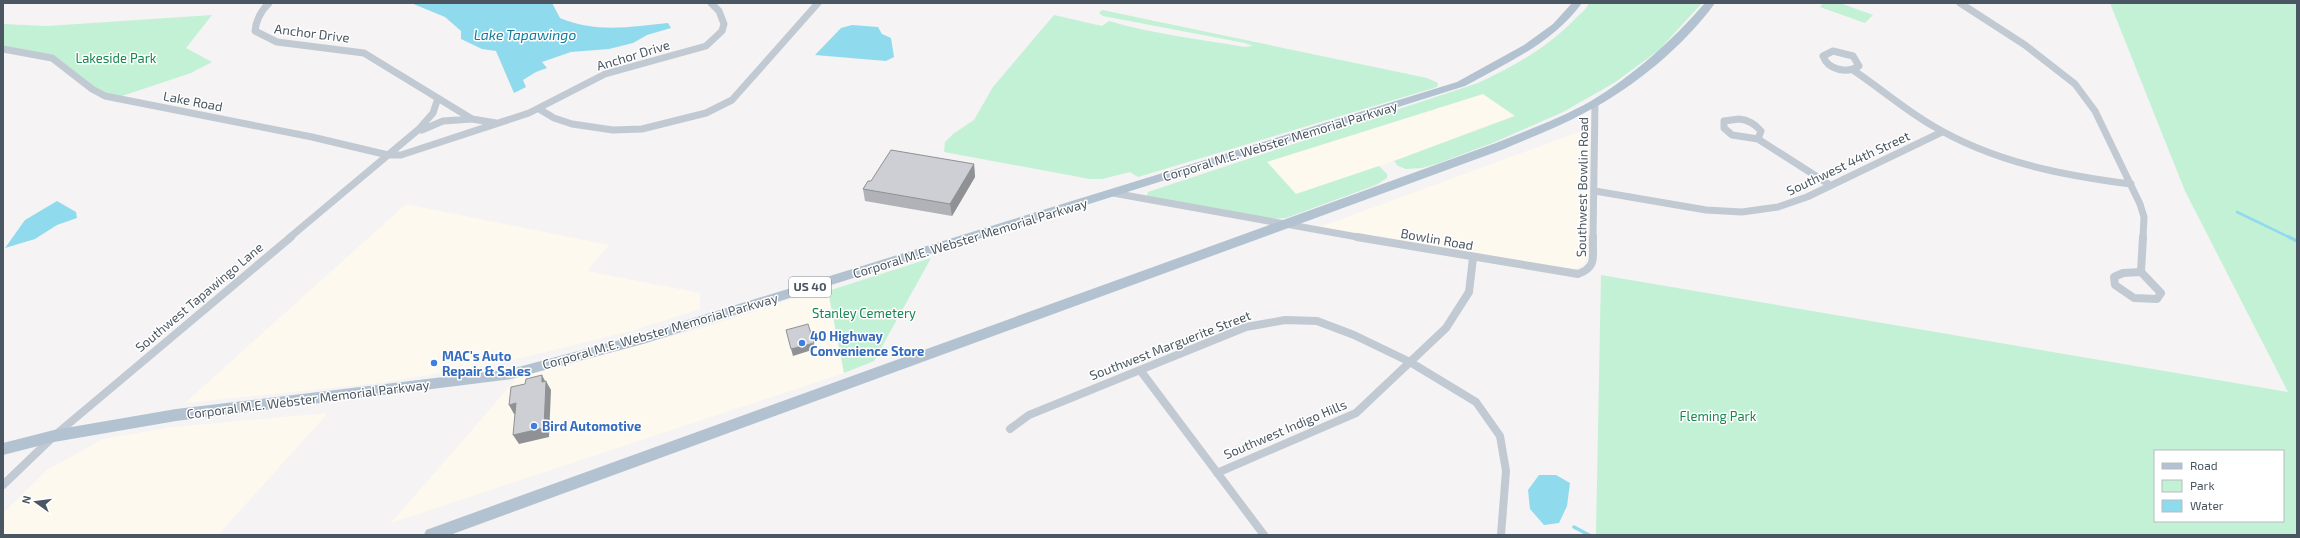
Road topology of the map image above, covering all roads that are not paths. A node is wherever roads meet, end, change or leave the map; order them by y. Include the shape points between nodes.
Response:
1 (269, 3) edge
2 (711, 3) edge
3 (818, 3) edge
4 (1577, 3) edge
5 (1710, 3) edge
6 (1960, 3) edge
7 (3, 49) edge
8 (1853, 70) junction
9 (438, 98) junction
10 (1595, 103) junction
11 (539, 109) junction
12 (472, 118) junction
13 (497, 123) junction
14 (1942, 132) junction
15 (415, 133) junction
16 (1758, 139) junction
17 (388, 155) junction
18 (2131, 184) junction
19 (1830, 185) junction
20 (1595, 191) junction
21 (1113, 193) junction
22 (1282, 225) junction
23 (1473, 258) junction
24 (1588, 270) joint
25 (2141, 272) junction
26 (1410, 362) junction
27 (1140, 370) junction
28 (1010, 429) dead end
29 (54, 436) junction
30 (3, 449) edge
31 (1217, 473) junction
32 (3, 485) edge
33 (432, 535) edge
34 (1264, 535) edge
35 (1501, 535) edge

1 - 9 street, Anchor Drive via 262,9 255,23 255,31 262,38 275,42 348,48 364,53
2 - 11 street, Anchor Drive via 719,11 724,24 722,31 706,46 605,74
3 - 11 street via 732,100 706,114 642,129 613,130 572,124
4 - 21 main road, Corporal M.E. Webster Memorial Parkway / US 40 via 1557,26 1528,47 1461,84
5 - 10 main road via 1669,46
6 - 18 street via 2025,45 2075,84 2095,111
7 - 17 street, Lake Road via 57,60 84,84 105,96 312,137
8 - 8 street via 1836,68 1826,63 1823,56 1833,51 1849,54 1859,63
8 - 14 street
9 - 12 street, Anchor Drive
9 - 15 street via 438,104 431,117
10 - 20 street, Southwest Bowlin Road
10 - 22 main road via 1500,146
11 - 13 street, Anchor Drive
12 - 13 street, Anchor Drive
12 - 15 street, Anchor Drive via 443,121
13 - 17 street via 401,155
14 - 18 street via 2011,161 2045,171
14 - 19 street, Southwest 44th Street
15 - 17 street, Southwest Tapawingo Lane
16 - 16 street via 1761,131 1756,124 1744,119 1732,118 1724,121 1724,128 1732,135
16 - 19 street
17 - 29 street, Southwest Tapawingo Lane
18 - 25 street via 2144,217
19 - 20 street, Southwest 44th Street via 1790,204 1742,212 1688,208
20 - 24 street, Southwest Bowlin Road via 1592,266
21 - 22 street, Bowlin Road
21 - 29 main road, Corporal M.E. Webster Memorial Parkway / US 40 via 643,339 511,374 176,415
22 - 23 street, Bowlin Road
22 - 33 main road
23 - 24 street, Bowlin Road via 1569,274
23 - 26 street, Southwest Indigo Hills via 1469,292 1446,328
25 - 25 street via 2161,292 2157,299 2144,301 2128,296 2115,285 2114,277 2122,273
26 - 27 street, Southwest Marguerite Street via 1354,335 1317,321 1285,320 1246,327
26 - 31 street, Southwest Indigo Hills via 1356,413
26 - 35 street, Southwest Marguerite Street via 1476,402 1500,436 1506,471
27 - 28 street, Southwest Marguerite Street via 1029,415
27 - 31 street
29 - 30 main road, Corporal M.E. Webster Memorial Parkway / US 40
29 - 32 street, Southwest Tapawingo Lane
31 - 34 street

